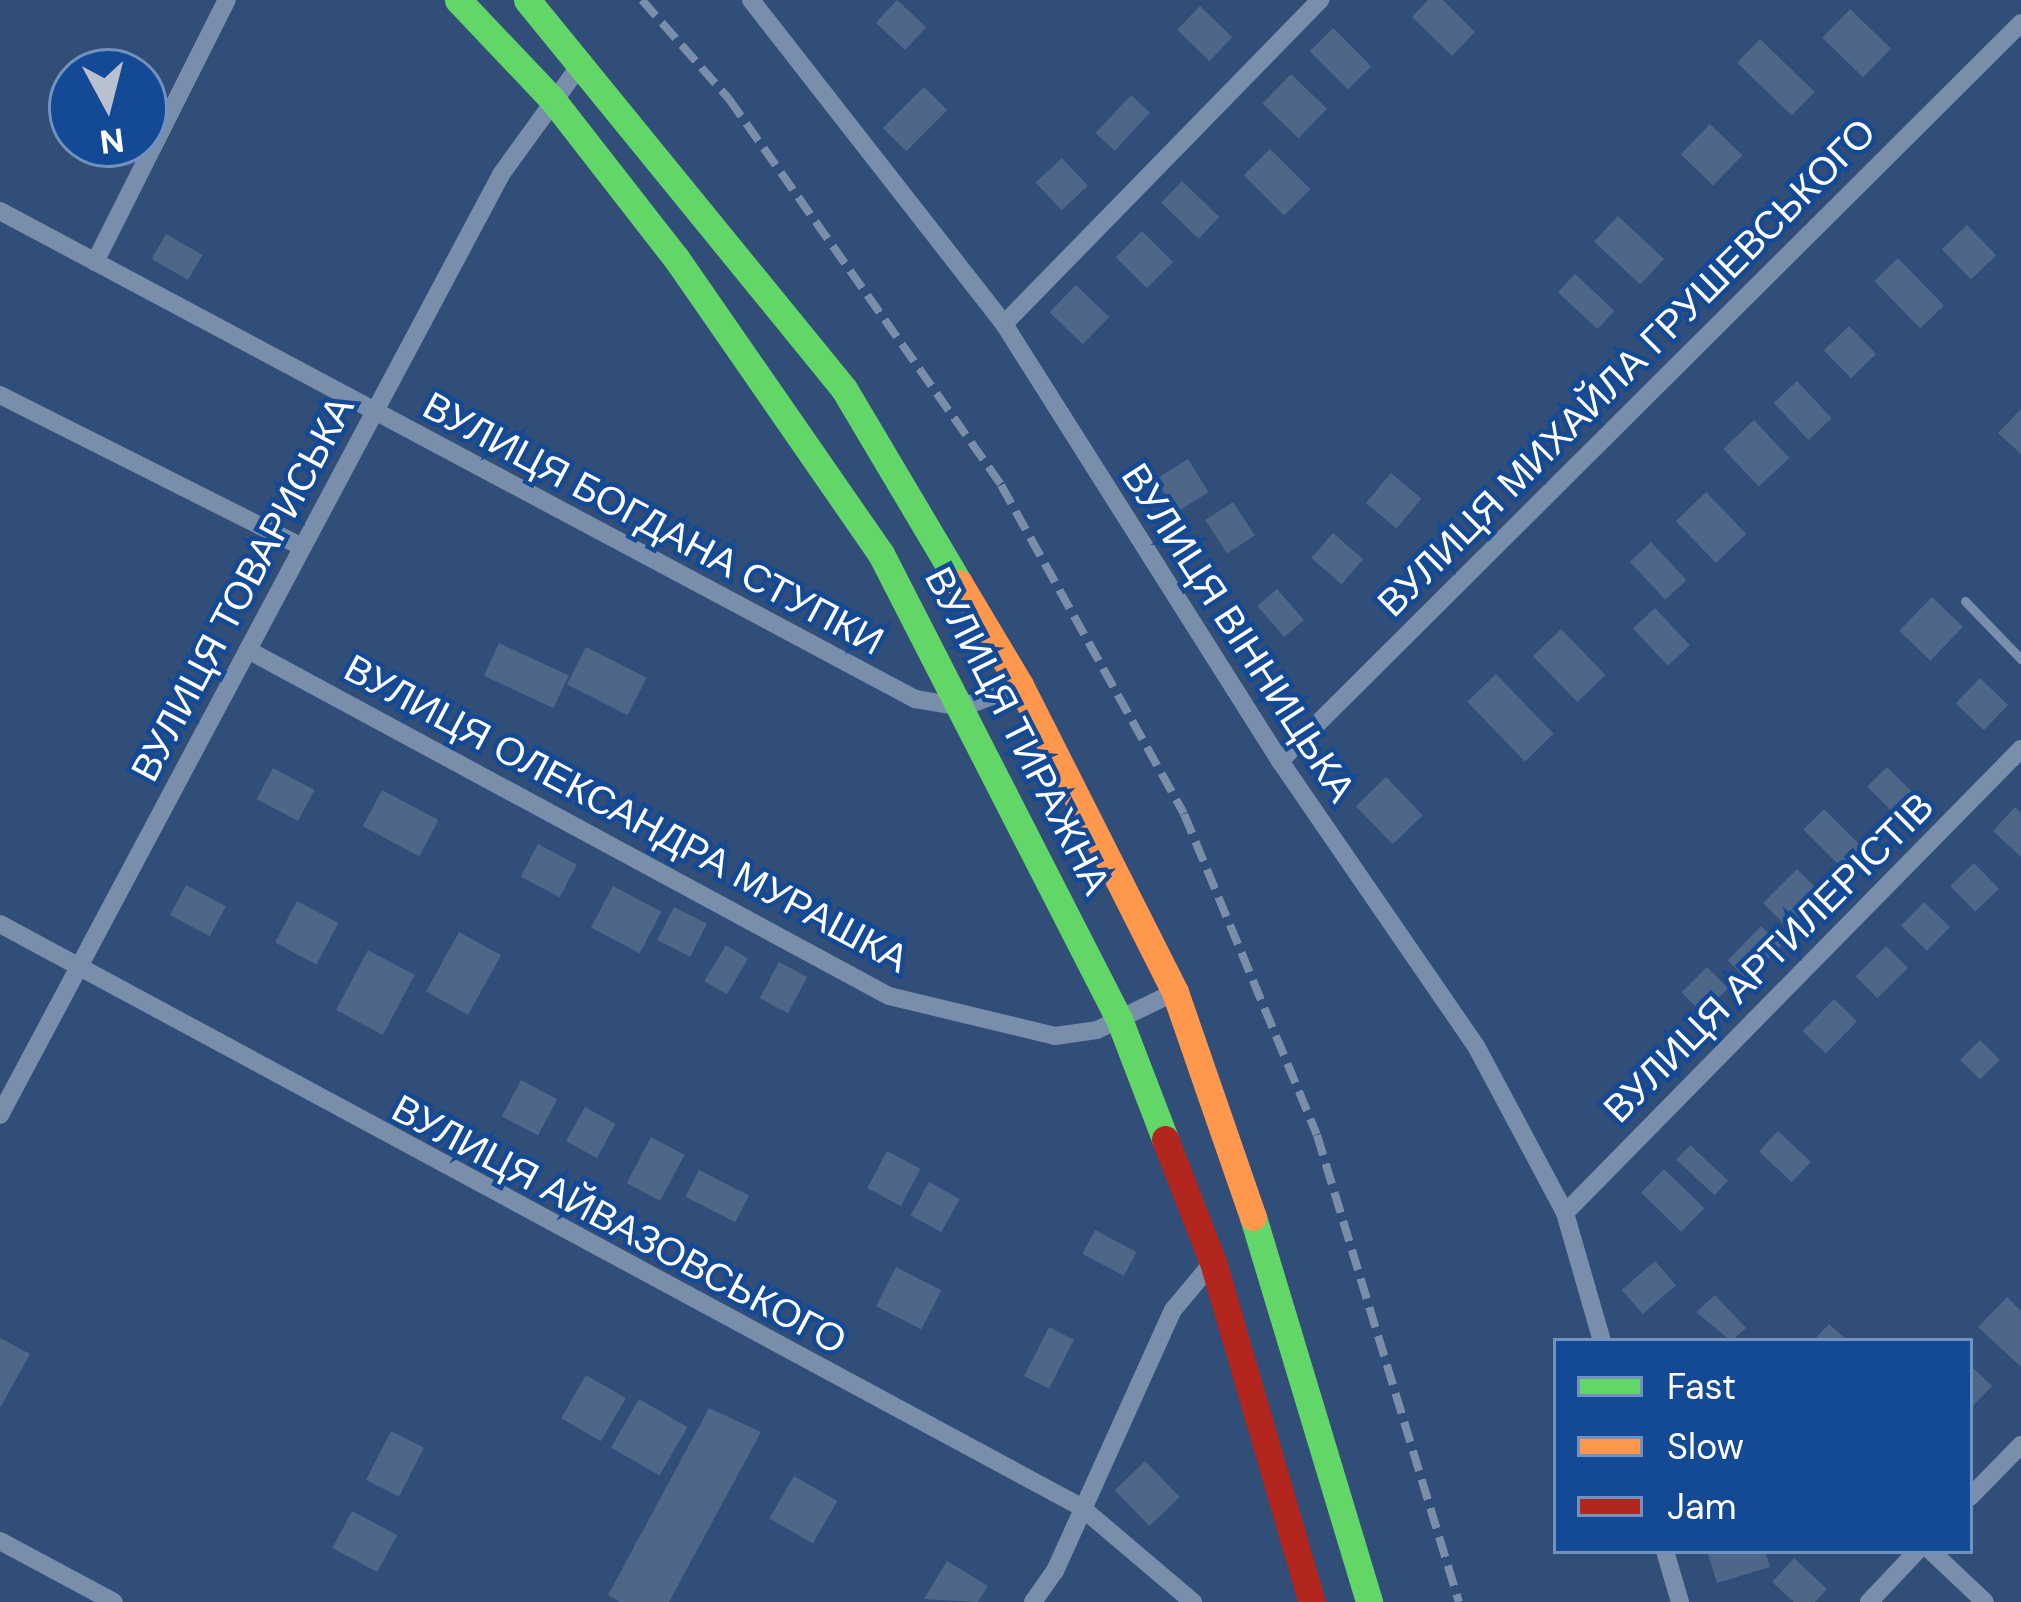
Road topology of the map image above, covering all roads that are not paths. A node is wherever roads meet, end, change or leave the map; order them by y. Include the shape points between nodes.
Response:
1 (227, 0) edge
2 (458, 0) edge
3 (527, 0) edge
4 (751, 0) edge
5 (1320, 0) edge
6 (2021, 23) edge
7 (583, 61) junction
8 (552, 99) junction
9 (0, 211) edge
10 (95, 262) junction
11 (1004, 324) junction
12 (0, 395) edge
13 (375, 413) junction
14 (298, 545) junction
15 (1965, 601) dead end
16 (248, 650) junction
17 (2021, 659) edge
18 (1019, 685) junction
19 (963, 707) junction
20 (2021, 749) edge
21 (1280, 761) junction
22 (0, 924) edge
23 (79, 968) junction
24 (1175, 992) junction
25 (1119, 1019) junction
26 (0, 1115) edge
27 (1565, 1213) junction
28 (1213, 1262) junction
29 (1602, 1338) edge
30 (2021, 1445) edge
31 (1973, 1494) edge
32 (1081, 1508) junction
33 (0, 1541) edge
34 (1665, 1554) edge
35 (1914, 1554) edge
36 (1934, 1554) edge
37 (114, 1602) edge
38 (1033, 1602) edge
39 (1193, 1602) edge
40 (1312, 1602) edge
41 (1369, 1602) edge
42 (1680, 1602) edge
43 (1869, 1602) edge
44 (1985, 1602) edge

1 - 10 street
2 - 8 main road, ВУЛИЦЯ ТИРАЖНА
3 - 7 main road, ВУЛИЦЯ ТИРАЖНА
4 - 11 street, ВУЛИЦЯ ВІННИЦЬКА
5 - 11 street
6 - 21 street, ВУЛИЦЯ МИХАЙЛА ГРУШЕВСЬКОГО
7 - 8 street, ВУЛИЦЯ ТОВАРИСЬКА
7 - 18 main road, ВУЛИЦЯ ТИРАЖНА via 844,389
8 - 13 street, ВУЛИЦЯ ТОВАРИСЬКА via 502,173
8 - 19 main road, ВУЛИЦЯ ТИРАЖНА via 795,424 881,554
9 - 10 street, ВУЛИЦЯ БОГДАНА СТУПКИ
10 - 13 street, ВУЛИЦЯ БОГДАНА СТУПКИ
11 - 21 street, ВУЛИЦЯ ВІННИЦЬКА
12 - 14 street
13 - 14 street, ВУЛИЦЯ ТОВАРИСЬКА
13 - 19 street, ВУЛИЦЯ БОГДАНА СТУПКИ via 851,669 915,699
14 - 16 street, ВУЛИЦЯ ТОВАРИСЬКА
15 - 17 lane
16 - 23 street, ВУЛИЦЯ ТОВАРИСЬКА
16 - 25 street, ВУЛИЦЯ ОЛЕКСАНДРА МУРАШКА via 889,996 1030,1034 1074,1034
18 - 19 street
18 - 24 main road, ВУЛИЦЯ ТИРАЖНА
19 - 25 main road, ВУЛИЦЯ ТИРАЖНА
20 - 27 street, ВУЛИЦЯ АРТИЛЕРІСТІВ
21 - 27 street, ВУЛИЦЯ ВІННИЦЬКА via 1476,1046
22 - 23 street, ВУЛИЦЯ АЙВАЗОВСЬКОГО
23 - 26 street, ВУЛИЦЯ ТОВАРИСЬКА
23 - 32 street, ВУЛИЦЯ АЙВАЗОВСЬКОГО
24 - 25 street, ВУЛИЦЯ ОЛЕКСАНДРА МУРАШКА
24 - 41 main road, ВУЛИЦЯ ТИРАЖНА via 1284,1305
25 - 28 main road, ВУЛИЦЯ ТИРАЖНА
27 - 29 street, ВУЛИЦЯ ВІННИЦЬКА
28 - 32 street via 1173,1310
28 - 40 main road, ВУЛИЦЯ ТИРАЖНА
30 - 31 street
32 - 38 street
32 - 39 street, ВУЛИЦЯ АЙВАЗОВСЬКОГО
33 - 37 street
34 - 42 street
35 - 43 street
36 - 44 street

